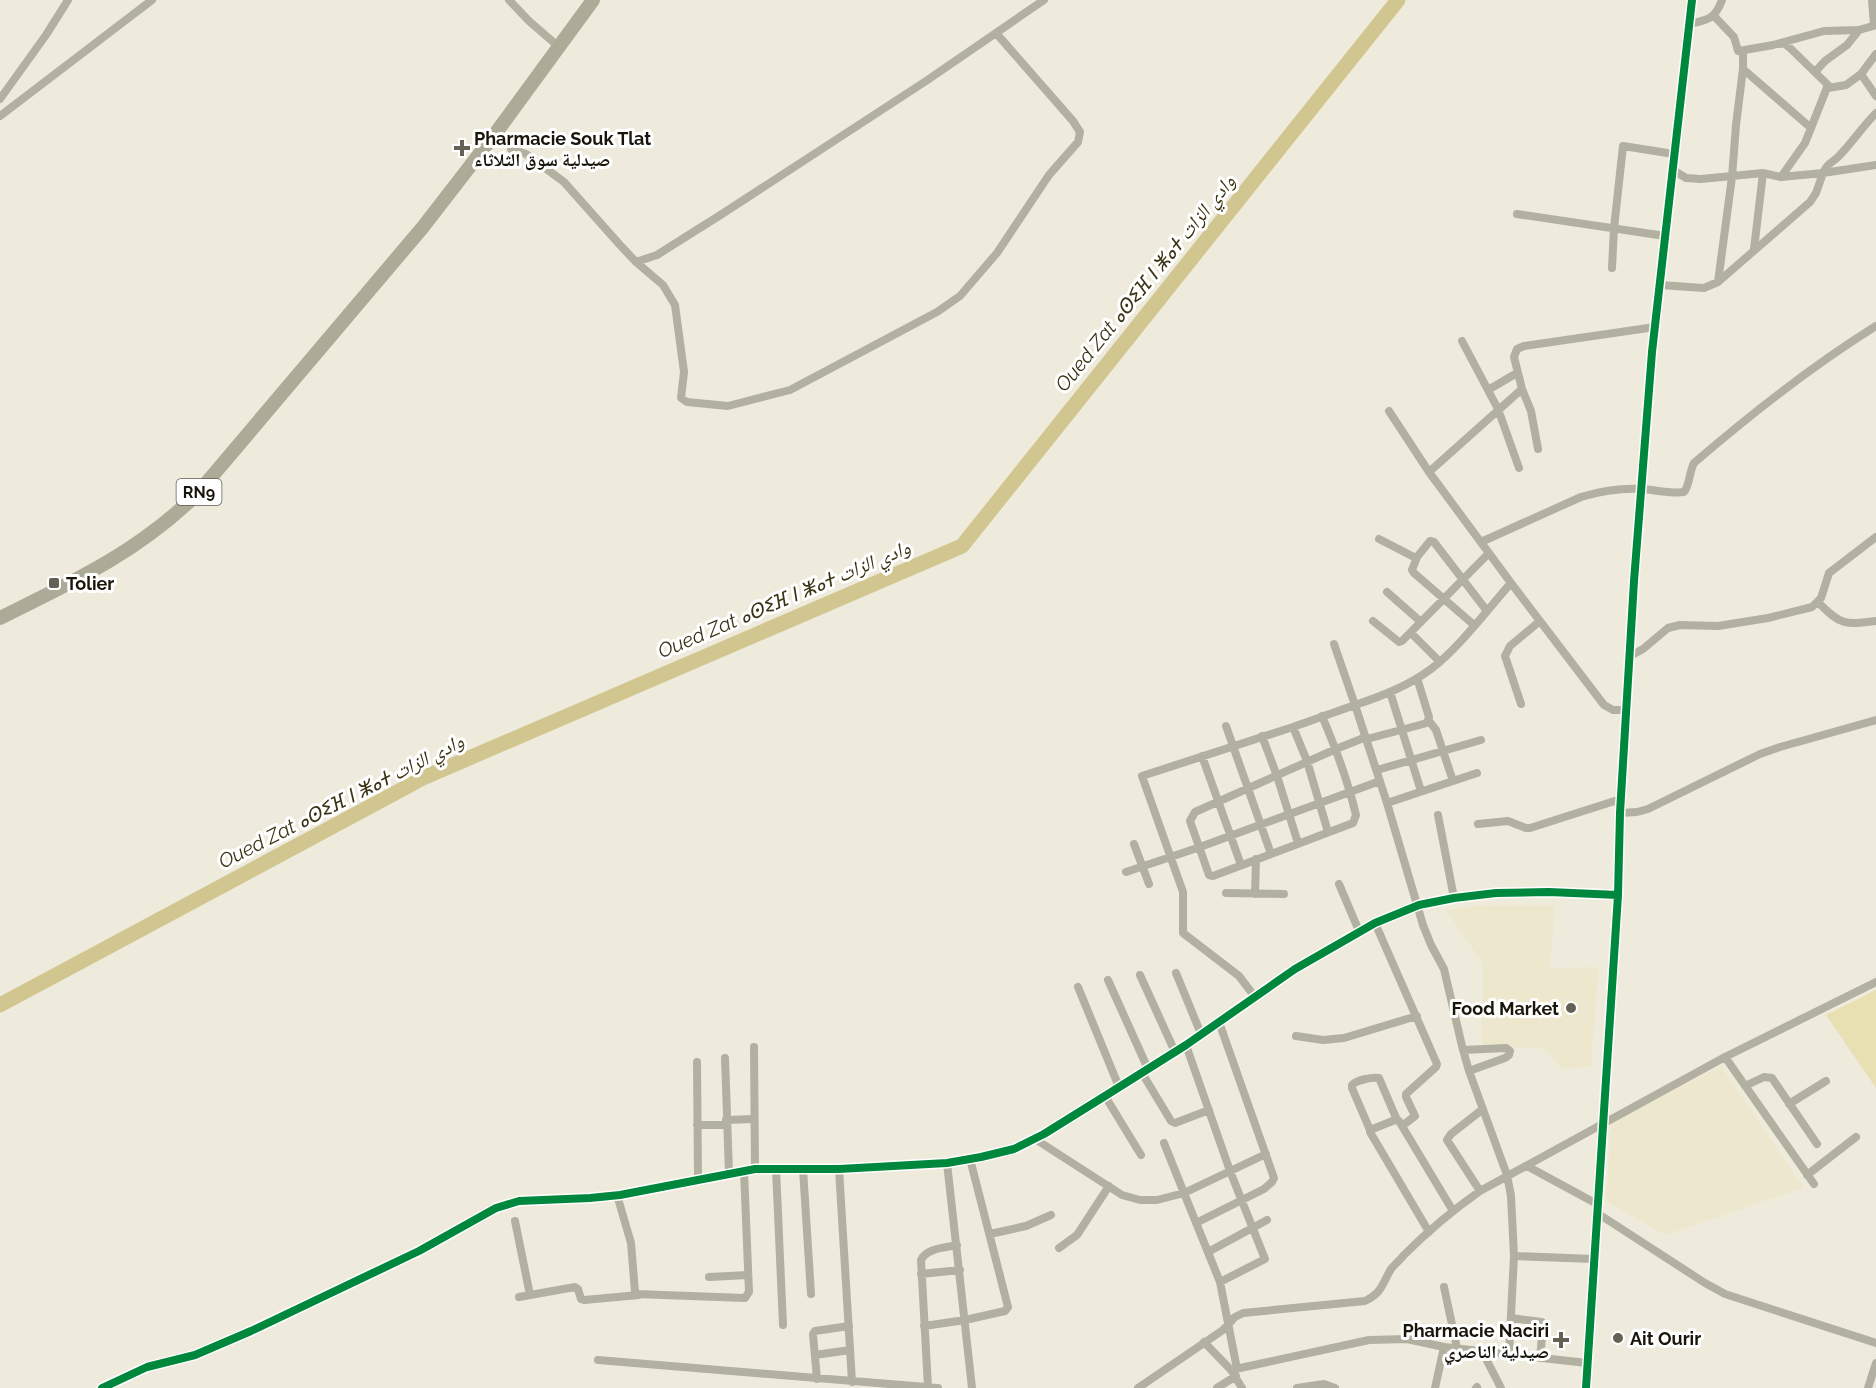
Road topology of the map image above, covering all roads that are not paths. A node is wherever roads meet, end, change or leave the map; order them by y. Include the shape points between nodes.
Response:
1 (68, 0) edge
2 (152, 0) edge
3 (509, 0) edge
4 (592, 0) edge
5 (1044, 0) edge
6 (1692, 0) edge
7 (1722, 0) edge
8 (1872, 0) edge
9 (1714, 16) junction
10 (1689, 24) junction
11 (1875, 25) edge
12 (1858, 30) junction
13 (996, 33) junction
14 (1773, 45) junction
15 (559, 46) junction
16 (1738, 51) junction
17 (1876, 54) edge
18 (1743, 69) junction
19 (1815, 72) junction
20 (1861, 74) junction
21 (1828, 88) junction
22 (1876, 96) edge
23 (0, 99) edge
24 (1876, 113) edge
25 (0, 116) edge
26 (1810, 128) junction
27 (511, 149) dead end
28 (1674, 154) junction
29 (1876, 165) edge
30 (1673, 170) junction
31 (1763, 173) junction
32 (1823, 173) junction
33 (1732, 177) junction
34 (1781, 177) junction
35 (1517, 213) dead end
36 (1614, 228) junction
37 (1665, 236) junction
38 (1754, 249) junction
39 (636, 262) junction
40 (1612, 268) dead end
41 (1718, 282) junction
42 (1660, 285) junction
43 (1876, 326) edge
44 (1655, 327) junction
45 (1462, 341) dead end
46 (1517, 373) junction
47 (1522, 389) junction
48 (1488, 390) junction
49 (1498, 409) junction
50 (1389, 411) dead end
51 (1538, 449) dead end
52 (1519, 468) dead end
53 (1429, 472) junction
54 (1641, 489) junction
55 (1876, 537) edge
56 (1379, 539) dead end
57 (1481, 542) junction
58 (1489, 553) junction
59 (1417, 556) junction
60 (1462, 580) junction
61 (1511, 583) junction
62 (1387, 592) dead end
63 (1443, 599) junction
64 (1818, 602) junction
65 (1487, 610) junction
66 (0, 618) edge
67 (1373, 621) dead end
68 (1540, 621) junction
69 (1876, 621) edge
70 (1421, 622) junction
71 (1474, 625) junction
72 (1411, 633) junction
73 (1334, 644) dead end
74 (1630, 656) junction
75 (1440, 662) junction
76 (1417, 678) junction
77 (1390, 692) junction
78 (1521, 704) dead end
79 (1355, 705) junction
80 (1627, 710) junction
81 (1322, 716) junction
82 (1876, 720) edge
83 (1429, 721) junction
84 (1226, 726) dead end
85 (1293, 727) junction
86 (1402, 730) junction
87 (1262, 736) junction
88 (1367, 738) junction
89 (1481, 740) dead end
90 (1233, 747) junction
91 (1336, 749) junction
92 (1443, 751) junction
93 (1202, 756) junction
94 (1411, 760) junction
95 (1307, 761) junction
96 (1377, 770) junction
97 (1477, 774) dead end
98 (1277, 776) junction
99 (1380, 781) junction
100 (1453, 781) junction
101 (1248, 788) junction
102 (1421, 791) junction
103 (1351, 792) junction
104 (1621, 799) junction
105 (1220, 801) junction
106 (1387, 802) junction
107 (1320, 803) junction
108 (1620, 813) junction
109 (1289, 814) junction
110 (1438, 815) dead end
111 (1261, 824) junction
112 (1478, 824) dead end
113 (1328, 832) junction
114 (1231, 835) junction
115 (1298, 843) junction
116 (1134, 844) dead end
117 (1200, 847) junction
118 (1271, 854) junction
119 (1171, 856) junction
120 (1257, 859) junction
121 (1241, 865) junction
122 (1142, 866) junction
123 (1126, 872) dead end
124 (1149, 884) dead end
125 (1339, 884) dead end
126 (1226, 893) dead end
127 (1255, 894) junction
128 (1284, 894) dead end
129 (1618, 895) junction
130 (1454, 898) junction
131 (1419, 905) junction
132 (1375, 923) junction
133 (1359, 931) junction
134 (1176, 973) dead end
135 (1140, 975) dead end
136 (1107, 980) dead end
137 (1876, 982) edge
138 (1078, 987) dead end
139 (1255, 997) junction
140 (1417, 1016) junction
141 (1219, 1022) junction
142 (1201, 1034) junction
143 (1296, 1036) dead end
144 (1186, 1045) junction
145 (754, 1047) dead end
146 (1463, 1050) junction
147 (1174, 1052) junction
148 (1725, 1057) junction
149 (725, 1058) dead end
150 (697, 1062) dead end
151 (1145, 1071) junction
152 (1469, 1071) junction
153 (1826, 1080) dead end
154 (1745, 1086) junction
155 (1119, 1087) junction
156 (1105, 1096) junction
157 (1789, 1104) junction
158 (1484, 1109) junction
159 (1209, 1110) junction
160 (754, 1119) junction
161 (726, 1123) junction
162 (1400, 1123) junction
163 (1602, 1123) junction
164 (697, 1125) junction
165 (1370, 1130) junction
166 (1856, 1137) dead end
167 (1035, 1139) junction
168 (1164, 1143) dead end
169 (1817, 1144) dead end
170 (1266, 1154) junction
171 (1141, 1155) dead end
172 (970, 1159) junction
173 (947, 1163) junction
174 (1527, 1166) junction
175 (839, 1168) junction
176 (755, 1169) junction
177 (776, 1169) junction
178 (803, 1169) junction
179 (744, 1171) junction
180 (1230, 1171) junction
181 (729, 1173) junction
182 (1507, 1175) junction
183 (1807, 1175) junction
184 (698, 1179) junction
185 (1814, 1184) dead end
186 (1109, 1186) junction
187 (1480, 1191) junction
188 (1184, 1193) junction
189 (617, 1196) junction
190 (1241, 1200) junction
191 (1597, 1208) junction
192 (1453, 1211) junction
193 (1051, 1215) dead end
194 (1267, 1220) dead end
195 (515, 1221) dead end
196 (1196, 1223) junction
197 (1252, 1228) junction
198 (1429, 1233) junction
199 (990, 1234) junction
200 (957, 1245) junction
201 (1059, 1248) dead end
202 (1208, 1252) junction
203 (1514, 1256) junction
204 (1594, 1259) junction
205 (960, 1270) junction
206 (921, 1274) junction
207 (748, 1275) junction
208 (709, 1277) dead end
209 (1220, 1282) junction
210 (1444, 1287) dead end
211 (811, 1294) dead end
212 (530, 1295) junction
213 (639, 1295) junction
214 (519, 1297) dead end
215 (1511, 1318) junction
216 (965, 1320) junction
217 (1229, 1324) junction
218 (783, 1325) dead end
219 (849, 1326) junction
220 (924, 1326) junction
221 (1204, 1342) junction
222 (1876, 1343) edge
223 (1444, 1347) junction
224 (1457, 1348) junction
225 (850, 1350) junction
226 (1482, 1351) junction
227 (1509, 1354) junction
228 (815, 1355) junction
229 (1540, 1358) junction
230 (598, 1360) dead end
231 (1587, 1363) junction
232 (1876, 1363) edge
233 (1235, 1372) junction
234 (818, 1379) junction
235 (852, 1382) junction
236 (1323, 1386) edge
237 (928, 1387) edge
238 (102, 1388) edge
239 (938, 1388) edge
240 (972, 1388) edge
241 (1138, 1388) edge
242 (1217, 1388) edge
243 (1242, 1388) edge
244 (1296, 1388) edge
245 (1335, 1388) edge
246 (1435, 1388) edge
247 (1501, 1388) edge
248 (1586, 1388) edge
249 (1868, 1388) edge

1 - 23 street
2 - 25 street
3 - 15 street
4 - 15 main road, RN9
5 - 13 street
6 - 10 street
7 - 9 street
8 - 11 street
9 - 10 street
9 - 16 street via 1734,37
10 - 28 street
11 - 12 street
12 - 14 street via 1824,31
12 - 19 street via 1847,45
13 - 39 street via 676,243
13 - 39 street via 1073,121 1080,132 1078,142 1049,175 997,253 960,296 937,312 790,390 728,406 687,402 681,398 684,372 675,305 663,285
14 - 16 street
14 - 19 street via 1784,43
15 - 66 main road, RN9 via 423,227 197,494 130,550
16 - 18 street via 1743,52
17 - 20 street
18 - 26 street
18 - 33 street
19 - 21 street
20 - 21 street via 1846,85
20 - 22 street
21 - 26 street
24 - 32 street via 1837,158 1827,163
26 - 34 street via 1805,143
27 - 39 street via 526,154 564,182
28 - 30 street
28 - 36 street via 1623,146
29 - 32 street
30 - 33 street via 1686,178
30 - 37 street
31 - 33 street
31 - 34 street
31 - 38 street
32 - 34 street
32 - 38 street via 1810,202
33 - 41 street
35 - 36 street
36 - 37 street
36 - 40 street
37 - 42 street
38 - 41 street
41 - 42 street via 1704,288
42 - 44 street
43 - 54 street via 1827,357 1699,459 1690,470 1684,492
44 - 46 street via 1524,346 1515,352
44 - 54 street
45 - 48 street
46 - 47 street
46 - 48 street
47 - 49 street
47 - 51 street
48 - 49 street
49 - 52 street
49 - 53 street
50 - 53 street
53 - 57 street
54 - 57 street via 1616,489 1581,497
54 - 74 street
55 - 64 street via 1829,573
56 - 59 street
57 - 58 street
58 - 60 street
58 - 61 street
59 - 60 street via 1426,544 1434,542
59 - 63 street via 1412,570
60 - 63 street
60 - 65 street
61 - 65 street
61 - 68 street
62 - 70 street
63 - 70 street
63 - 71 street
64 - 69 street via 1844,623
64 - 74 street via 1768,618 1668,628
65 - 71 street
67 - 72 street via 1400,642
68 - 78 street via 1510,646 1505,656
68 - 80 street via 1604,705
70 - 72 street
71 - 75 street
72 - 75 street
73 - 79 street
74 - 80 street
75 - 76 street
76 - 77 street
76 - 83 street
77 - 79 street
77 - 86 street
79 - 81 street
79 - 88 street
80 - 104 street
81 - 85 street
81 - 91 street
82 - 108 street via 1780,747 1656,806
83 - 86 street
83 - 92 street
84 - 90 street
85 - 87 street
85 - 95 street
86 - 88 street
86 - 94 street
87 - 90 street
87 - 98 street
88 - 91 street
88 - 96 street
89 - 92 street
90 - 93 street
90 - 101 street
91 - 95 street
91 - 103 street
92 - 94 street
92 - 100 street
93 - 105 street
93 - 119 street via 1142,776
94 - 96 street
94 - 102 street
95 - 98 street
95 - 107 street
96 - 99 street
97 - 100 street
98 - 101 street
98 - 109 street
99 - 103 street
99 - 106 street
100 - 102 street
101 - 105 street
101 - 111 street
102 - 106 street
103 - 107 street
103 - 113 street via 1356,815 1353,823
104 - 108 street
104 - 112 street via 1530,828 1508,821
105 - 114 street
105 - 117 street via 1192,816 1190,821
106 - 131 street
107 - 109 street
107 - 113 street
108 - 129 street
109 - 111 street
109 - 115 street
110 - 130 street
111 - 114 street
111 - 118 street
113 - 115 street
114 - 117 street
114 - 121 street
115 - 118 street
116 - 122 street
117 - 119 street
117 - 121 street via 1211,876
118 - 120 street
119 - 122 street
119 - 139 street via 1182,892 1183,933 1239,976
120 - 121 street
120 - 127 street
122 - 123 street
122 - 124 street
125 - 133 street
126 - 127 street
127 - 128 street
129 - 130 street via 1549,892
129 - 163 street
130 - 131 street
131 - 132 street
131 - 146 street via 1423,925 1444,969
132 - 133 street
132 - 140 street
133 - 139 street
134 - 142 street
135 - 147 street
136 - 151 street
137 - 148 street
138 - 155 street
139 - 141 street
140 - 143 street via 1344,1038
140 - 162 street via 1437,1064 1406,1094 1415,1116
141 - 142 street
141 - 170 street
142 - 144 street
144 - 147 street
144 - 159 street
145 - 160 street
146 - 152 street
146 - 152 street via 1510,1051 1505,1058
147 - 151 street
148 - 154 street
148 - 163 street
149 - 161 street
150 - 164 street
151 - 155 street
151 - 159 street via 1171,1121 1175,1123
152 - 158 street
153 - 157 street
154 - 157 street via 1764,1077 1772,1078
154 - 183 street
155 - 156 street
156 - 167 street
156 - 171 street
157 - 169 street
158 - 182 street
158 - 187 street via 1447,1140
159 - 180 street
160 - 161 street
160 - 176 street
161 - 164 street
161 - 181 street
162 - 165 street
162 - 165 street via 1379,1078 1375,1077 1352,1085
162 - 192 street
163 - 174 street
163 - 191 street
164 - 184 street
165 - 198 street
166 - 183 street
167 - 172 street via 1014,1149
167 - 186 street
168 - 188 street
170 - 180 street
170 - 190 street via 1272,1182
172 - 173 street
172 - 199 street
173 - 175 street
173 - 200 street
174 - 182 street
174 - 191 street
175 - 178 street
175 - 219 street
176 - 177 street
176 - 179 street
177 - 178 street
177 - 218 street
178 - 211 street
179 - 181 street
179 - 207 street
180 - 188 street
180 - 190 street
181 - 184 street
182 - 187 street
182 - 203 street
183 - 185 street
184 - 189 street
186 - 188 street via 1140,1200
186 - 201 street via 1077,1235
187 - 192 street
188 - 196 street
189 - 213 street via 631,1243 635,1292
189 - 238 street via 519,1202 496,1208 419,1251 251,1331 195,1355 147,1367
190 - 196 street
190 - 197 street
191 - 204 street
191 - 222 street via 1725,1294
192 - 198 street
193 - 199 street via 1026,1226
194 - 197 street
195 - 212 street
196 - 202 street
197 - 202 street
197 - 209 street via 1265,1259
198 - 217 street via 1392,1267 1376,1296 1243,1313
199 - 216 street via 1008,1307
200 - 205 street
200 - 206 street via 924,1254
202 - 209 street
203 - 204 street
203 - 215 street
204 - 231 street
205 - 206 street
205 - 216 street
206 - 220 street
207 - 208 street
207 - 213 street via 749,1292 745,1298
209 - 217 street
210 - 224 street
212 - 213 street via 575,1287 584,1300
212 - 214 street
215 - 227 street
215 - 229 street via 1542,1322
216 - 220 street
216 - 240 street
217 - 221 street
217 - 233 street
219 - 225 street
219 - 228 street via 814,1331
220 - 237 street
221 - 233 street
221 - 241 street
223 - 224 street
223 - 233 street via 1407,1339 1369,1340
223 - 246 street
224 - 226 street
225 - 228 street
225 - 235 street
226 - 227 street
226 - 247 street
227 - 229 street
228 - 234 street
229 - 231 street
230 - 234 street
231 - 248 street
232 - 249 street
233 - 242 street
233 - 243 street
234 - 235 street
235 - 237 street
236 - 244 street
236 - 245 street
237 - 239 street

